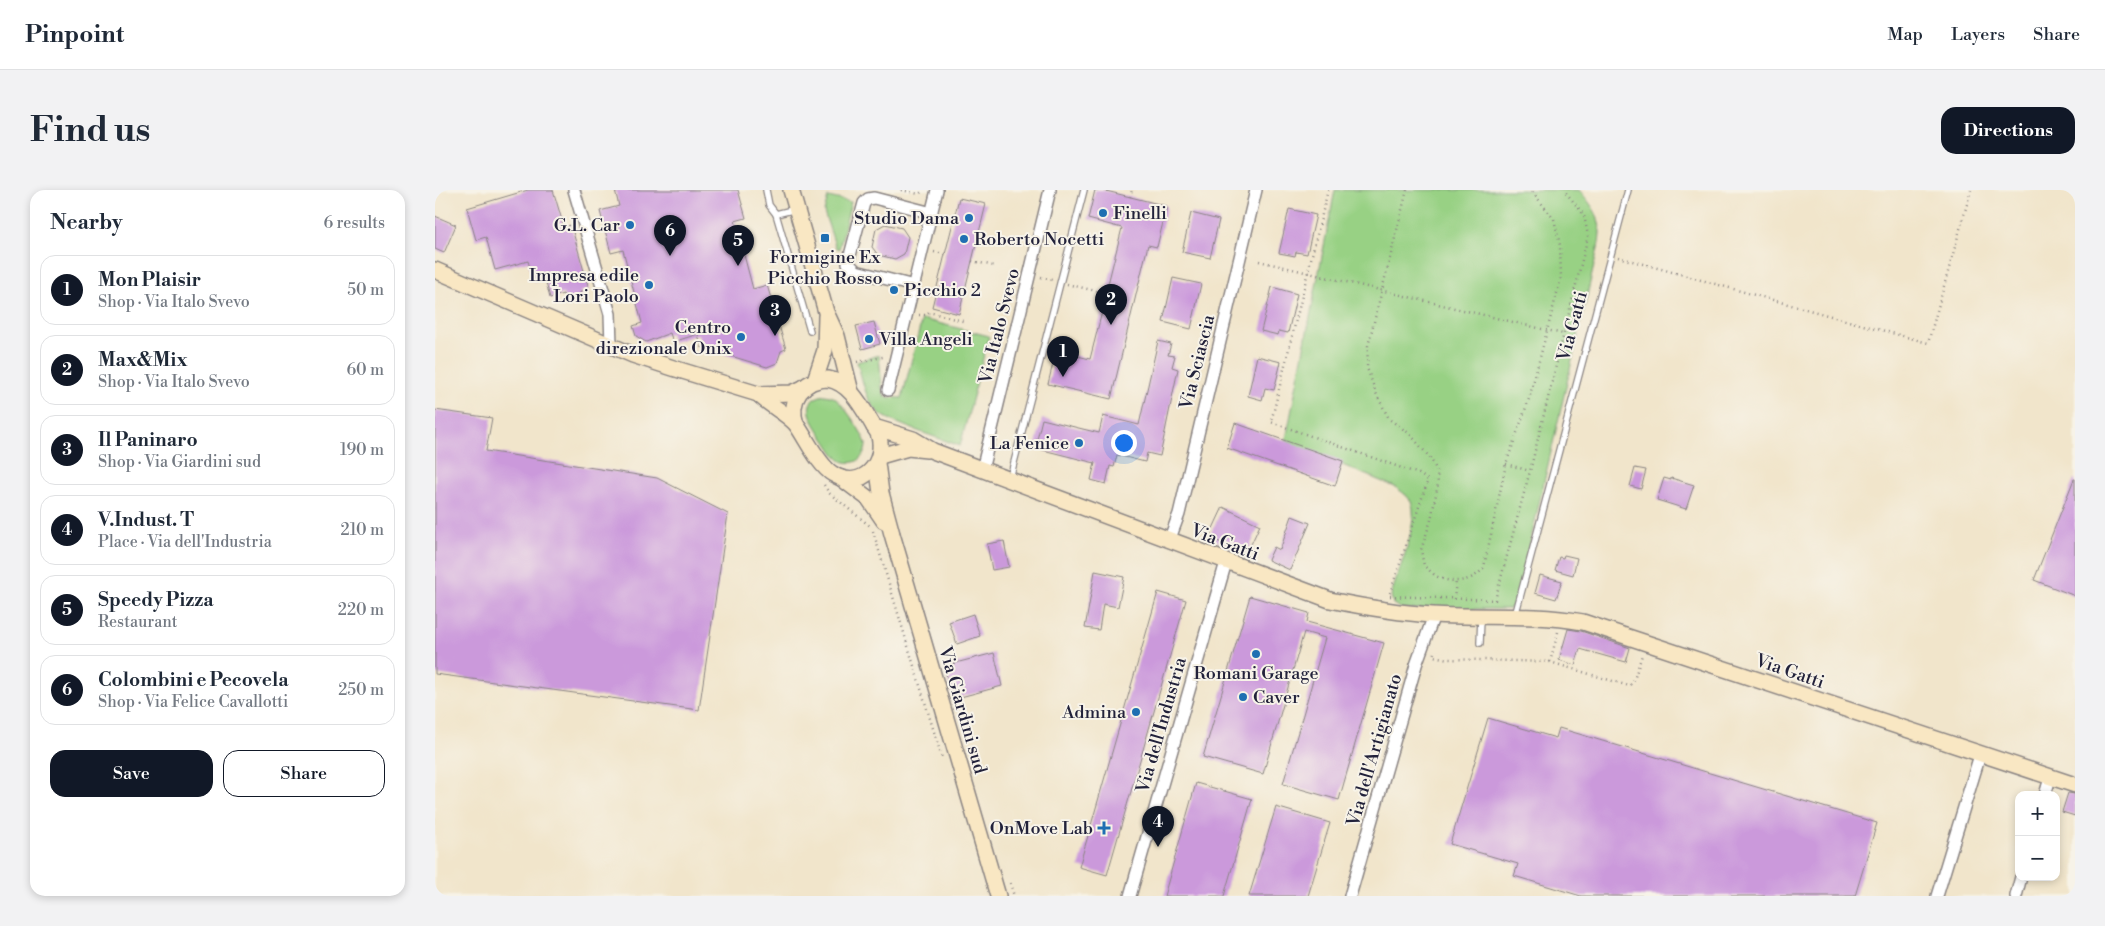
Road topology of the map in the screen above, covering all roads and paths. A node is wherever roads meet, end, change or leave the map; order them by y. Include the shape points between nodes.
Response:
1 (574, 190) edge
2 (766, 190) edge
3 (791, 190) edge
4 (901, 190) edge
5 (924, 190) edge
6 (937, 190) edge
7 (1050, 190) edge
8 (1083, 190) edge
9 (1132, 190) edge
10 (1256, 190) edge
11 (1328, 190) edge
12 (1407, 190) edge
13 (1531, 190) edge
14 (1564, 190) edge
15 (1628, 190) edge
16 (1971, 190) edge
17 (1131, 197) dead end
18 (796, 209) junction
19 (932, 213) junction
20 (776, 214) junction
21 (1610, 254) junction
22 (972, 260) dead end
23 (1259, 261) dead end
24 (994, 266) dead end
25 (435, 270) edge
26 (1307, 273) junction
27 (914, 286) junction
28 (1383, 291) junction
29 (826, 312) junction
30 (907, 314) junction
31 (965, 322) dead end
32 (1547, 330) junction
33 (810, 331) dead end
34 (1563, 334) junction
35 (611, 345) junction
36 (897, 354) junction
37 (851, 364) dead end
38 (809, 384) junction
39 (888, 390) dead end
40 (851, 392) junction
41 (758, 394) junction
42 (796, 424) junction
43 (874, 427) junction
44 (933, 451) junction
45 (878, 460) junction
46 (1506, 464) junction
47 (982, 470) junction
48 (1530, 471) junction
49 (819, 477) dead end
50 (840, 477) junction
51 (1010, 480) junction
52 (892, 534) junction
53 (1169, 541) junction
54 (1226, 562) junction
55 (1456, 581) junction
56 (1455, 599) junction
57 (1434, 615) junction
58 (1453, 615) junction
59 (1481, 615) junction
60 (1515, 616) junction
61 (1560, 626) dead end
62 (1480, 643) dead end
63 (1644, 649) dead end
64 (1435, 650) dead end
65 (1550, 662) junction
66 (1980, 755) junction
67 (943, 761) dead end
68 (2050, 778) junction
69 (2075, 785) edge
70 (2046, 791) edge
71 (2020, 881) edge
72 (998, 896) edge
73 (1129, 896) edge
74 (1350, 896) edge
75 (1937, 896) edge
76 (2016, 896) edge

1 - 35 street via 610,314
2 - 20 lane via 769,205
3 - 18 main road
4 - 5 path via 919,194
6 - 19 street
7 - 47 street, Via Italo Svevo
8 - 51 lane
9 - 17 path
10 - 53 street, Via Sciascia via 1179,514
11 - 26 path
12 - 28 path
13 - 32 path via 1554,220 1560,245 1561,278
14 - 34 path via 1584,215 1588,236
15 - 21 lane, Via Gatti
16 - 21 path via 1928,343
18 - 20 lane
18 - 29 main road
19 - 27 street
19 - 27 street via 868,199 864,203 848,263 856,271
20 - 33 lane
21 - 60 lane, Via Gatti
22 - 24 path
23 - 26 path
25 - 35 main road
26 - 28 path
26 - 56 path via 1271,422 1419,474 1428,480 1389,596
27 - 30 street
28 - 32 path
28 - 55 path via 1368,346 1367,368 1389,419 1410,434 1437,471 1439,484 1421,550 1424,566 1437,577
29 - 38 main road via 825,350
29 - 40 main road via 837,336
30 - 31 path via 925,315 929,312
30 - 36 street
32 - 34 path
32 - 46 path via 1529,400
34 - 48 path
35 - 41 main road via 633,355
36 - 37 path
36 - 39 street
38 - 40 main road via 835,380
38 - 41 main road via 792,393
38 - 42 main road via 794,401
40 - 43 main road
41 - 42 main road
42 - 50 main road via 823,465
43 - 44 main road, Via Gatti via 913,439
43 - 45 main road via 881,441
44 - 45 main road, Via Gatti via 907,448
44 - 47 main road, Via Gatti
45 - 50 main road via 872,470 860,477
45 - 52 main road, Via Giardini sud via 881,493
46 - 48 path
46 - 55 path via 1483,568 1479,575
47 - 51 main road, Via Gatti
48 - 56 path via 1495,600
49 - 67 path via 829,493 872,528
50 - 52 main road via 869,499
51 - 53 main road, Via Gatti
52 - 72 main road, Via Giardini sud
53 - 54 main road, Via Gatti
54 - 57 main road, Via Gatti via 1330,600 1384,611
54 - 73 street, Via dell'Industria
55 - 56 path
56 - 58 path
57 - 58 main road, Via Gatti
57 - 74 street, Via dell'Artigianato
58 - 59 main road, Via Gatti
59 - 60 main road, Via Gatti
59 - 62 lane
60 - 66 main road, Via Gatti via 1556,617 1583,622
61 - 65 path
63 - 65 path via 1633,683 1629,686
64 - 65 path via 1433,656 1448,659
66 - 68 main road, Via Gatti
66 - 75 street
68 - 69 main road, Via Gatti
68 - 70 street
71 - 76 street

